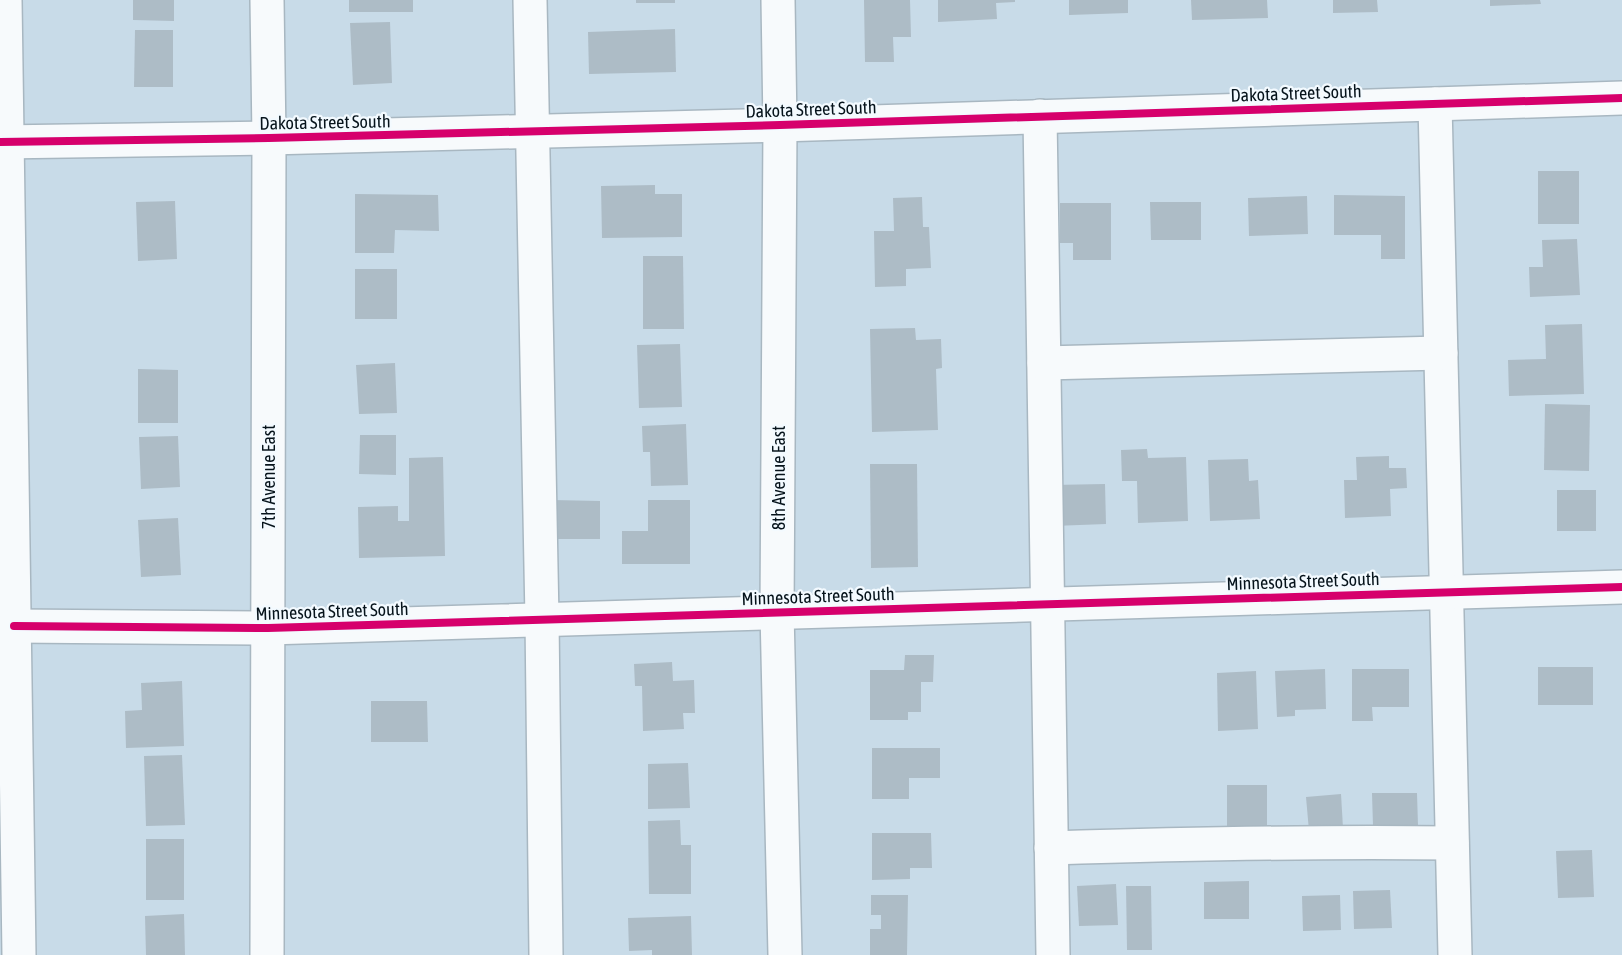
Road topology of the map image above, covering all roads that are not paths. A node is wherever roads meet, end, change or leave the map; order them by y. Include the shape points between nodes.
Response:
1 (5, 0) edge
2 (267, 0) edge
3 (530, 0) edge
4 (778, 0) edge
5 (1622, 98) edge
6 (1435, 104) junction
7 (1040, 116) junction
8 (780, 125) junction
9 (532, 131) junction
10 (268, 138) junction
11 (4, 142) edge
12 (1441, 353) junction
13 (1044, 363) junction
14 (1622, 587) edge
15 (1447, 592) junction
16 (1047, 604) junction
17 (777, 612) junction
18 (542, 619) junction
19 (14, 626) junction
20 (268, 628) junction
21 (1452, 843) junction
22 (1051, 848) junction
23 (19, 955) edge
24 (267, 955) edge
25 (546, 955) edge
26 (786, 955) edge
27 (1053, 955) edge
28 (1455, 955) edge

1 - 11 street
2 - 10 street, 7th Avenue East
3 - 9 street
4 - 8 street, 8th Avenue East
5 - 6 street, Dakota Street South
6 - 7 street, Dakota Street South
6 - 12 street
7 - 8 street, Dakota Street South
7 - 13 street
8 - 9 street, Dakota Street South
8 - 17 street, 8th Avenue East
9 - 10 street, Dakota Street South
9 - 18 street
10 - 11 street, Dakota Street South
10 - 20 street, 7th Avenue East
11 - 19 street
12 - 13 street
12 - 15 street
13 - 16 street
14 - 15 street, Minnesota Street South
15 - 16 street, Minnesota Street South
15 - 21 street
16 - 17 street, Minnesota Street South
16 - 22 street
17 - 18 street, Minnesota Street South
17 - 26 street, 8th Avenue East
18 - 20 street, Minnesota Street South
18 - 25 street
19 - 20 street, Minnesota Street South
19 - 23 street
20 - 24 street, 7th Avenue East
21 - 22 street via 1351,841
21 - 28 street
22 - 27 street

